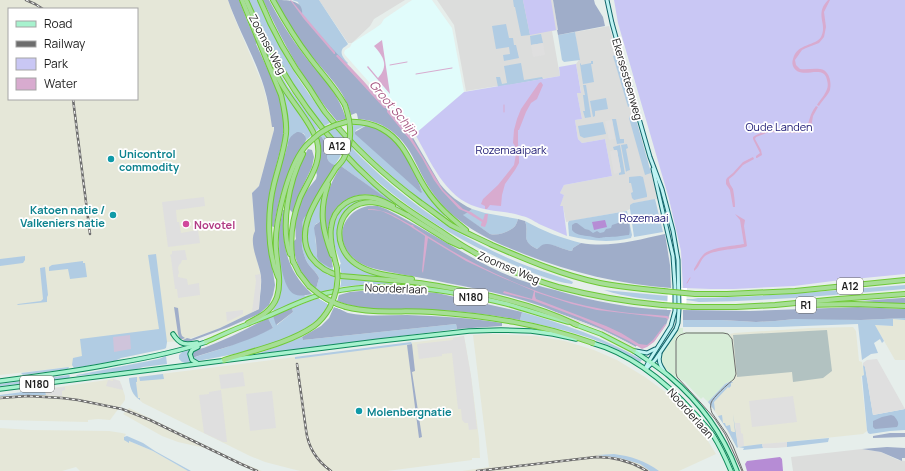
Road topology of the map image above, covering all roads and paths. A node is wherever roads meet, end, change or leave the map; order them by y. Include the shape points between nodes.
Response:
1 (242, 0) edge
2 (246, 0) edge
3 (260, 0) edge
4 (273, 0) edge
5 (607, 0) edge
6 (263, 51) junction
7 (305, 148) junction
8 (650, 157) junction
9 (331, 177) junction
10 (409, 216) junction
11 (474, 237) junction
12 (472, 252) junction
13 (293, 262) junction
14 (337, 268) junction
15 (278, 277) junction
16 (905, 280) edge
17 (442, 286) junction
18 (905, 294) edge
19 (775, 305) junction
20 (905, 306) edge
21 (248, 324) junction
22 (577, 324) junction
23 (172, 334) dead end
24 (206, 342) junction
25 (594, 343) junction
26 (658, 347) junction
27 (662, 350) junction
28 (634, 351) junction
29 (224, 360) junction
30 (650, 362) junction
31 (198, 364) junction
32 (646, 369) junction
33 (72, 372) junction
34 (664, 373) junction
35 (73, 380) junction
36 (0, 381) edge
37 (0, 389) edge
38 (731, 471) edge
39 (737, 471) edge

1 - 6 highway
2 - 12 highway, Zoomse Weg / A12 via 283,74 312,117 340,150 399,204
3 - 11 highway, Zoomse Weg / A12 via 295,68 325,111 353,144 407,193 450,224
4 - 9 highway, bridge via 295,38 338,92 345,105 350,123 350,140 344,158
5 - 8 main road, Ekersesteenweg
6 - 13 highway via 312,130 318,146 317,165 300,197 293,222
6 - 15 highway via 281,94 286,117 284,143 270,212 270,240
7 - 11 highway, bridge via 326,128 346,122 372,124 396,138 436,203
7 - 13 highway via 294,174 286,218 286,237
7 - 15 highway via 290,175 279,214 276,243
8 - 26 main road, Ekersesteenweg via 671,248 675,286 674,316
8 - 27 main road, Ekersesteenweg via 662,189 677,251 678,323
9 - 14 highway via 324,198 322,222
9 - 17 highway via 314,203 306,228 306,246 315,262 325,271 341,276
10 - 12 highway
10 - 14 highway via 375,198 359,197 345,203 336,212 331,227
10 - 17 highway via 377,203 357,206 342,220 339,238 342,250 361,267 382,274
11 - 16 highway, Zoomse Weg / A12, bridge via 571,275 600,283 663,291 727,294 795,291
12 - 19 highway, Zoomse Weg / A12, bridge via 518,273 606,298 693,307
13 - 25 highway, bridge via 309,286 323,298 346,307 370,311 430,312 495,318 546,328
14 - 29 highway, bridge via 338,280 334,299 323,318 315,325 268,347
15 - 21 highway via 277,297 273,304 265,313
17 - 22 highway via 509,300
18 - 19 highway, Zoomse Weg / A12
19 - 20 highway, R1
21 - 22 highway, Noorderlaan / N180 via 326,293 380,286 457,294
21 - 24 highway, Noorderlaan / N180
22 - 28 highway, Noorderlaan / N180
23 - 24 main road via 184,344
24 - 31 main road via 190,354 192,360
24 - 33 main road, Noorderlaan / N180 via 159,355
25 - 29 main road, Noorderlaan / N180 via 535,331 484,330
25 - 32 main road, Noorderlaan / N180
26 - 28 main road via 648,353
26 - 30 main road, Ekersesteenweg
27 - 30 main road, Ekersesteenweg
27 - 34 main road via 659,361
28 - 30 main road, Noorderlaan / N180
29 - 31 main road, Noorderlaan / N180
30 - 32 main road, Ekersesteenweg
30 - 34 main road, Noorderlaan / N180
31 - 35 main road, Noorderlaan / N180
32 - 38 main road, Noorderlaan / N180 via 687,405 712,434
33 - 35 main road
33 - 36 main road, Noorderlaan / N180
34 - 39 main road, Noorderlaan / N180 via 706,414 721,436
35 - 37 main road, Noorderlaan / N180

